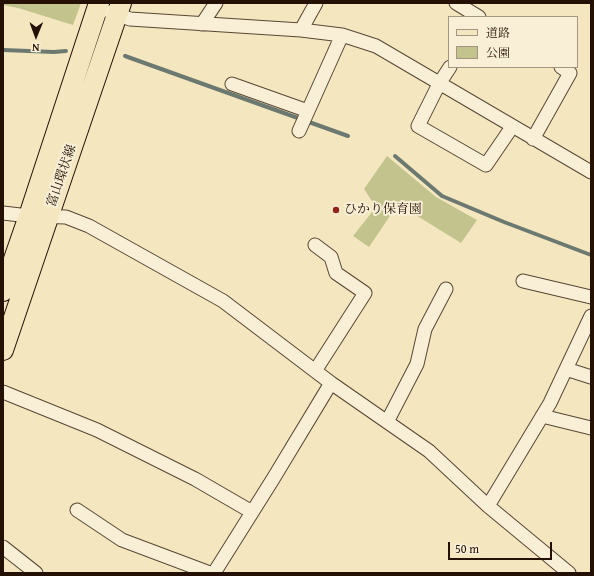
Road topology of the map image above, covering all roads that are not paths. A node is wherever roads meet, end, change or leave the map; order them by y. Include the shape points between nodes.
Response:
1 (216, 3) edge
2 (316, 3) edge
3 (456, 3) edge
4 (98, 5) edge
5 (119, 9) edge
6 (477, 16) edge
7 (202, 24) junction
8 (301, 30) junction
9 (342, 36) junction
10 (449, 68) edge
11 (562, 68) edge
12 (232, 84) dead end
13 (439, 84) junction
14 (512, 127) junction
15 (533, 139) junction
16 (591, 172) edge
17 (3, 213) edge
18 (38, 216) junction
19 (315, 245) dead end
20 (523, 281) dead end
21 (446, 289) dead end
22 (3, 290) edge
23 (591, 297) edge
24 (591, 316) edge
25 (3, 350) edge
26 (566, 369) junction
27 (315, 371) junction
28 (591, 377) edge
29 (330, 383) junction
30 (3, 392) edge
31 (542, 416) junction
32 (387, 422) junction
33 (591, 428) edge
34 (488, 506) junction
35 (77, 510) dead end
36 (252, 512) junction
37 (3, 547) edge
38 (36, 573) edge
39 (210, 573) edge
40 (214, 573) edge
41 (569, 573) edge

1 - 7 street
2 - 8 street
3 - 6 street
4 - 5 street
4 - 18 main road, 富山環状線
5 - 7 street via 130,19
5 - 18 main road, 富山環状線
7 - 8 street
8 - 9 street
9 - 12 street via 303,121
9 - 13 street via 376,46
10 - 13 street
11 - 15 street via 570,73
13 - 14 street
13 - 14 street via 418,126 486,165
14 - 15 street
15 - 16 street
17 - 18 street
18 - 22 main road, 富山環状線
18 - 25 main road, 富山環状線
18 - 27 street via 66,217 89,226 222,300
19 - 27 street via 331,257 336,273 365,293
20 - 23 street
21 - 32 street via 424,329 417,364
24 - 26 street
26 - 28 street
26 - 31 street
27 - 29 street
29 - 32 street
29 - 36 street
30 - 36 street via 97,430 195,479
31 - 33 street
31 - 34 street
32 - 34 street via 429,451
34 - 41 street
35 - 39 street via 122,540
36 - 40 street
37 - 38 street

